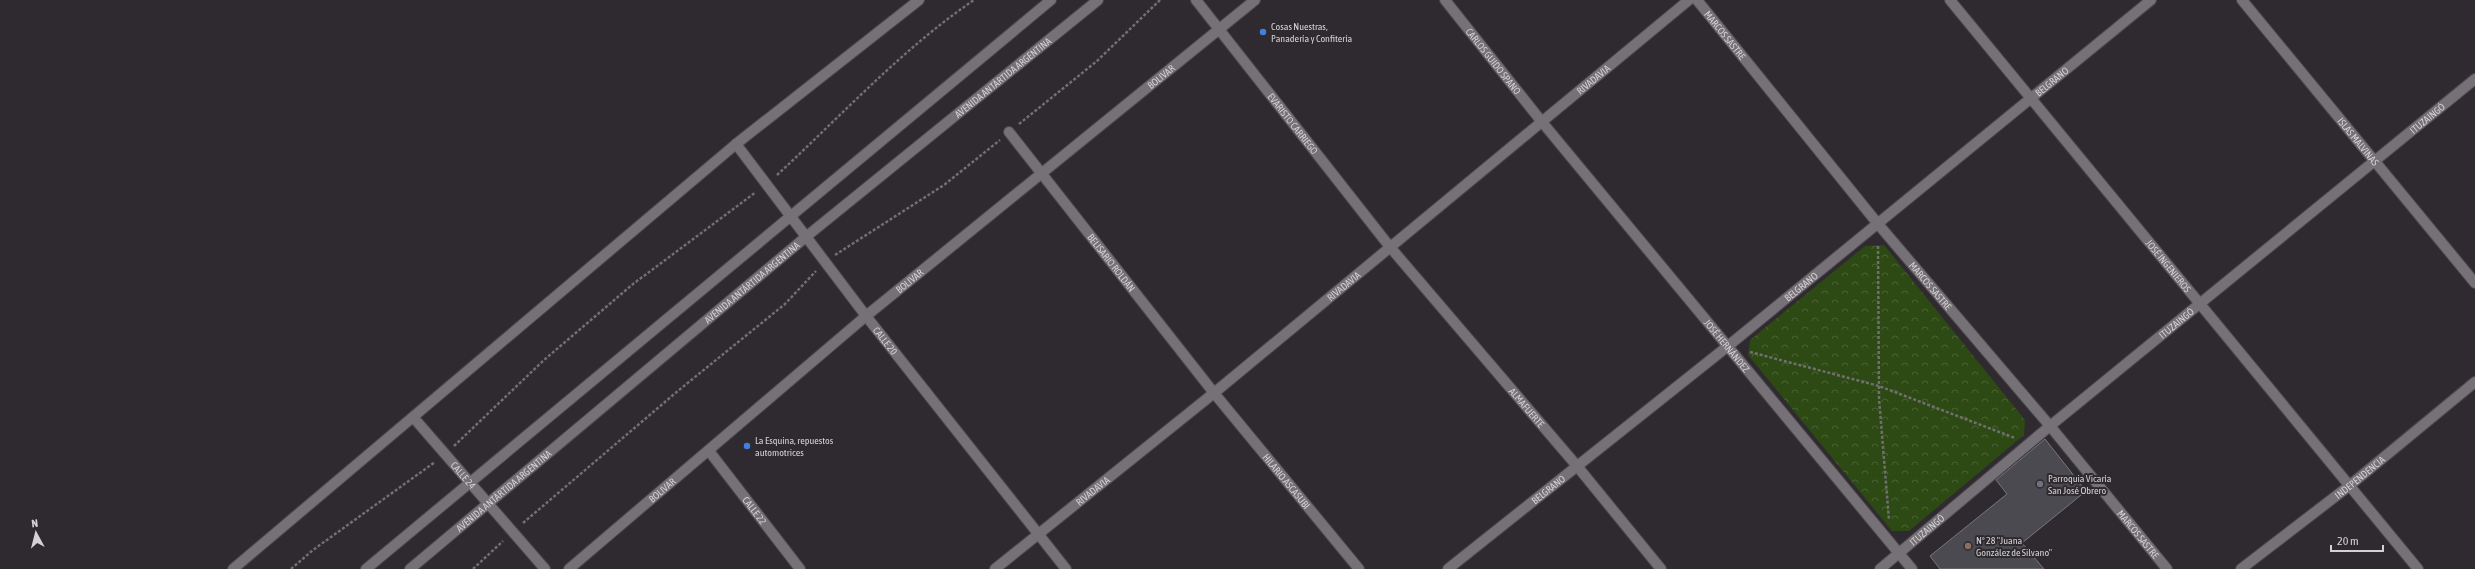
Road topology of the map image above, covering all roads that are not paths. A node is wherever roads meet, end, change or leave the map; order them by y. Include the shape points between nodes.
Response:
1 (1051, 0) edge
2 (1098, 0) edge
3 (1196, 0) edge
4 (1255, 0) edge
5 (1445, 0) edge
6 (1689, 0) edge
7 (1697, 0) edge
8 (1950, 0) edge
9 (2151, 0) edge
10 (2242, 0) edge
11 (913, 2) edge
12 (1220, 29) junction
13 (2475, 79) edge
14 (2030, 98) junction
15 (1542, 122) junction
16 (1009, 132) road end
17 (736, 144) junction
18 (2376, 160) junction
19 (1041, 174) junction
20 (792, 216) junction
21 (1878, 224) junction
22 (806, 236) junction
23 (1390, 247) junction
24 (2475, 282) edge
25 (2201, 304) junction
26 (866, 316) junction
27 (1728, 346) junction
28 (2475, 382) edge
29 (1214, 392) junction
30 (413, 417) junction
31 (2050, 426) junction
32 (709, 451) junction
33 (1577, 466) junction
34 (469, 481) junction
35 (2349, 486) junction
36 (489, 503) junction
37 (1038, 533) junction
38 (1899, 553) junction
39 (233, 569) edge
40 (366, 569) edge
41 (410, 569) edge
42 (544, 569) edge
43 (569, 569) edge
44 (800, 569) edge
45 (995, 569) edge
46 (1066, 569) edge
47 (1359, 569) edge
48 (1448, 569) edge
49 (1661, 569) edge
50 (1880, 569) edge
51 (1912, 569) edge
52 (2167, 569) edge
53 (2241, 569) edge
54 (2418, 569) edge

1 - 20 street
2 - 22 street, AVENIDA ANTÁRTIDA ARGENTINA
3 - 12 street, EVARISTO CARRIEGO
4 - 12 street, BOLIVAR
5 - 15 street, CARLOS GUIDO SPANO
6 - 15 street, RIVADAVIA
7 - 21 street, MARCOS SASTRE
8 - 14 street, JOSÉ INGENIEROS
9 - 14 street, BELGRANO
10 - 18 street, ISLAS MALVINAS
11 - 17 street
12 - 19 street, BOLIVAR
12 - 23 street, EVARISTO CARRIEGO
13 - 18 street, ITUZAINGÓ
14 - 21 street, BELGRANO
14 - 25 street, JOSÉ INGENIEROS
15 - 23 street, RIVADAVIA
15 - 27 street, JOSÉ HERNÁNDEZ
16 - 19 street, BELISARIO ROLDÁN
17 - 20 street, CALLE 20
17 - 30 street
18 - 24 street, ISLAS MALVINAS
18 - 25 street, ITUZAINGÓ
19 - 26 street, BOLIVAR
19 - 29 street, BELISARIO ROLDÁN
20 - 22 street, CALLE 20
20 - 34 street
21 - 27 street, BELGRANO
21 - 31 street, MARCOS SASTRE
22 - 26 street, CALLE 20
22 - 36 street, AVENIDA ANTÁRTIDA ARGENTINA
23 - 29 street, RIVADAVIA
23 - 33 street, ALMAFUERTE
25 - 31 street, ITUZAINGÓ
25 - 35 street, JOSÉ INGENIEROS
26 - 32 street, BOLIVAR
26 - 37 street, CALLE 20
27 - 33 street, BELGRANO
27 - 38 street, JOSÉ HERNÁNDEZ
28 - 35 street, INDEPENDENCIA
29 - 37 street, RIVADAVIA
29 - 47 street, HILARIO ASCASUBI
30 - 34 street, CALLE 24
30 - 39 street
31 - 38 street, ITUZAINGÓ
31 - 52 street, MARCOS SASTRE
32 - 43 street, BOLIVAR
32 - 44 street, CALLE 22
33 - 48 street, BELGRANO
33 - 49 street, ALMAFUERTE
34 - 36 street, CALLE 24
34 - 40 street
35 - 53 street, INDEPENDENCIA
35 - 54 street, JOSÉ INGENIEROS
36 - 41 street, AVENIDA ANTÁRTIDA ARGENTINA
36 - 42 street, CALLE 24
37 - 45 street, RIVADAVIA
37 - 46 street, CALLE 20
38 - 50 street, ITUZAINGÓ
38 - 51 street, JOSÉ HERNÁNDEZ

